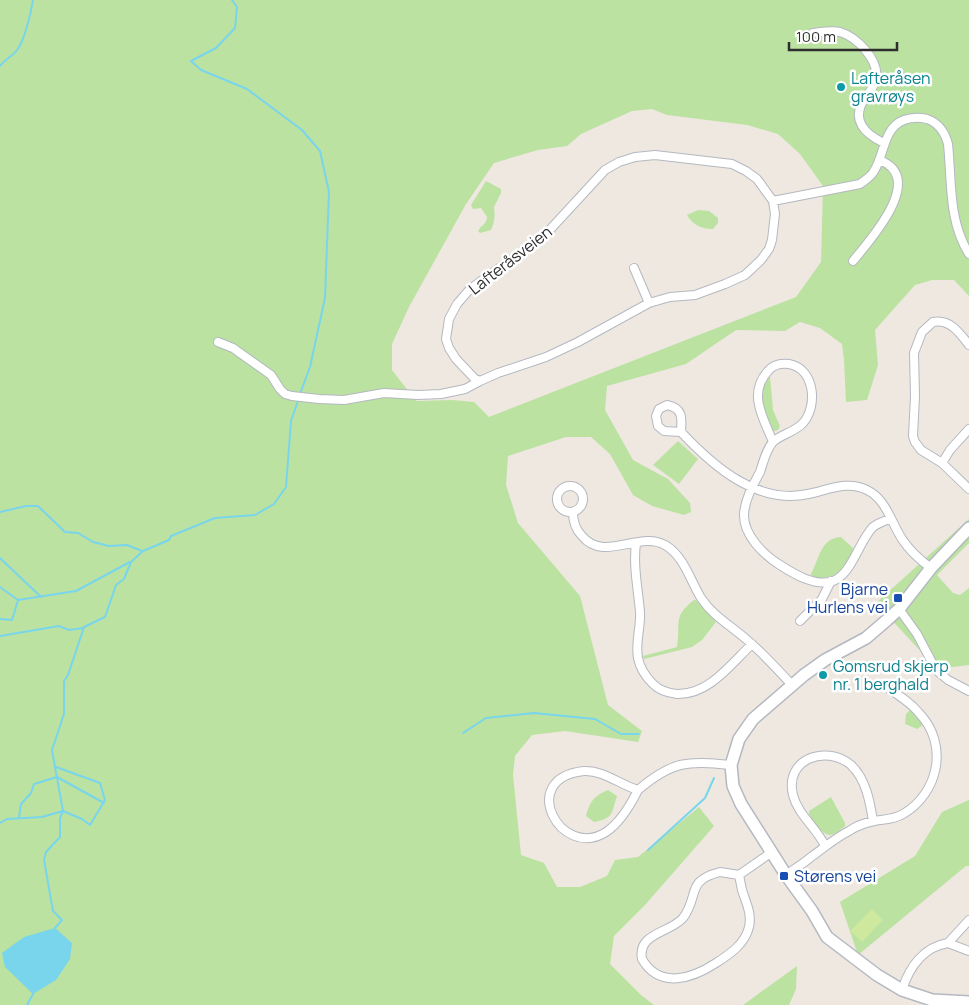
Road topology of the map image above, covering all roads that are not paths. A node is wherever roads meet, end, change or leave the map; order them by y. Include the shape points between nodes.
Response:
1 (813, 33) dead end
2 (884, 143) junction
3 (879, 160) junction
4 (773, 201) junction
5 (969, 254) edge
6 (853, 261) dead end
7 (634, 268) dead end
8 (649, 303) junction
9 (218, 342) dead end
10 (969, 345) edge
11 (480, 381) junction
12 (969, 429) edge
13 (680, 432) dead end
14 (773, 442) junction
15 (942, 463) junction
16 (752, 487) junction
17 (969, 489) edge
18 (573, 512) dead end
19 (890, 518) junction
20 (969, 528) edge
21 (636, 543) junction
22 (931, 568) junction
23 (831, 581) junction
24 (899, 608) junction
25 (800, 621) dead end
26 (752, 644) junction
27 (792, 686) junction
28 (889, 690) dead end
29 (969, 691) edge
30 (732, 765) junction
31 (638, 790) junction
32 (873, 821) junction
33 (825, 846) junction
34 (772, 852) junction
35 (739, 875) junction
36 (786, 875) junction
37 (969, 920) edge
38 (948, 943) junction
39 (969, 952) edge
40 (902, 990) junction
41 (969, 1002) edge

1 - 2 street via 833,31 844,34 872,57 876,79 862,104 860,119 867,133
2 - 3 street
2 - 5 street via 891,129 913,118 931,121 945,133 954,219
3 - 4 street via 874,172 860,184
3 - 6 street via 895,170 899,180 898,191 880,227
4 - 8 street via 772,240 761,260 745,275 695,295
4 - 11 street, Lafteråsveien via 757,179 732,164 656,155 635,157 613,165 545,235 470,289 457,304 449,318 446,339 456,359
7 - 8 street
8 - 11 street via 546,357
9 - 11 street via 233,348 271,375 285,394 292,396 344,400 384,393 441,394 465,389
10 - 15 street via 945,321 933,322 922,332 914,353 915,442 921,450
12 - 15 street
13 - 16 street via 738,481
14 - 14 street via 802,424 812,402 812,390 805,374 788,364 770,368 758,397 762,418
14 - 16 street
15 - 17 street
16 - 19 street via 774,495 791,496 856,486 874,494
16 - 23 street via 744,516 754,542 789,571 803,578
18 - 21 street via 577,530 595,546
19 - 22 street via 902,540
19 - 23 street via 874,527 845,571
20 - 22 street
21 - 26 street via 644,540 670,548 712,612
21 - 26 street via 634,568 640,624 638,657 644,674 657,688 670,694 697,690 716,679
22 - 24 street
23 - 25 street via 822,598
24 - 27 street via 866,638 815,667
24 - 29 street via 936,670
26 - 27 street
27 - 30 street via 742,732 735,746
28 - 32 street via 909,703 929,726 936,742 937,763 930,785 915,806 896,818
30 - 31 street via 697,762 674,766 654,776
30 - 34 street via 737,796
31 - 31 street via 585,771 562,778 554,785 548,806 562,828 570,834 588,838 599,836 613,827
32 - 33 street via 847,831
32 - 33 street via 864,784 850,765 832,756 810,757 795,773 793,794
33 - 36 street
34 - 35 street
34 - 36 street
35 - 35 street via 750,920 746,935 737,947 707,969 688,977 669,978 648,969 641,956 643,946 679,922 702,878 720,872
36 - 40 street via 827,938
37 - 38 street
38 - 39 street
38 - 40 street via 939,944 914,964
40 - 41 street via 932,1000

